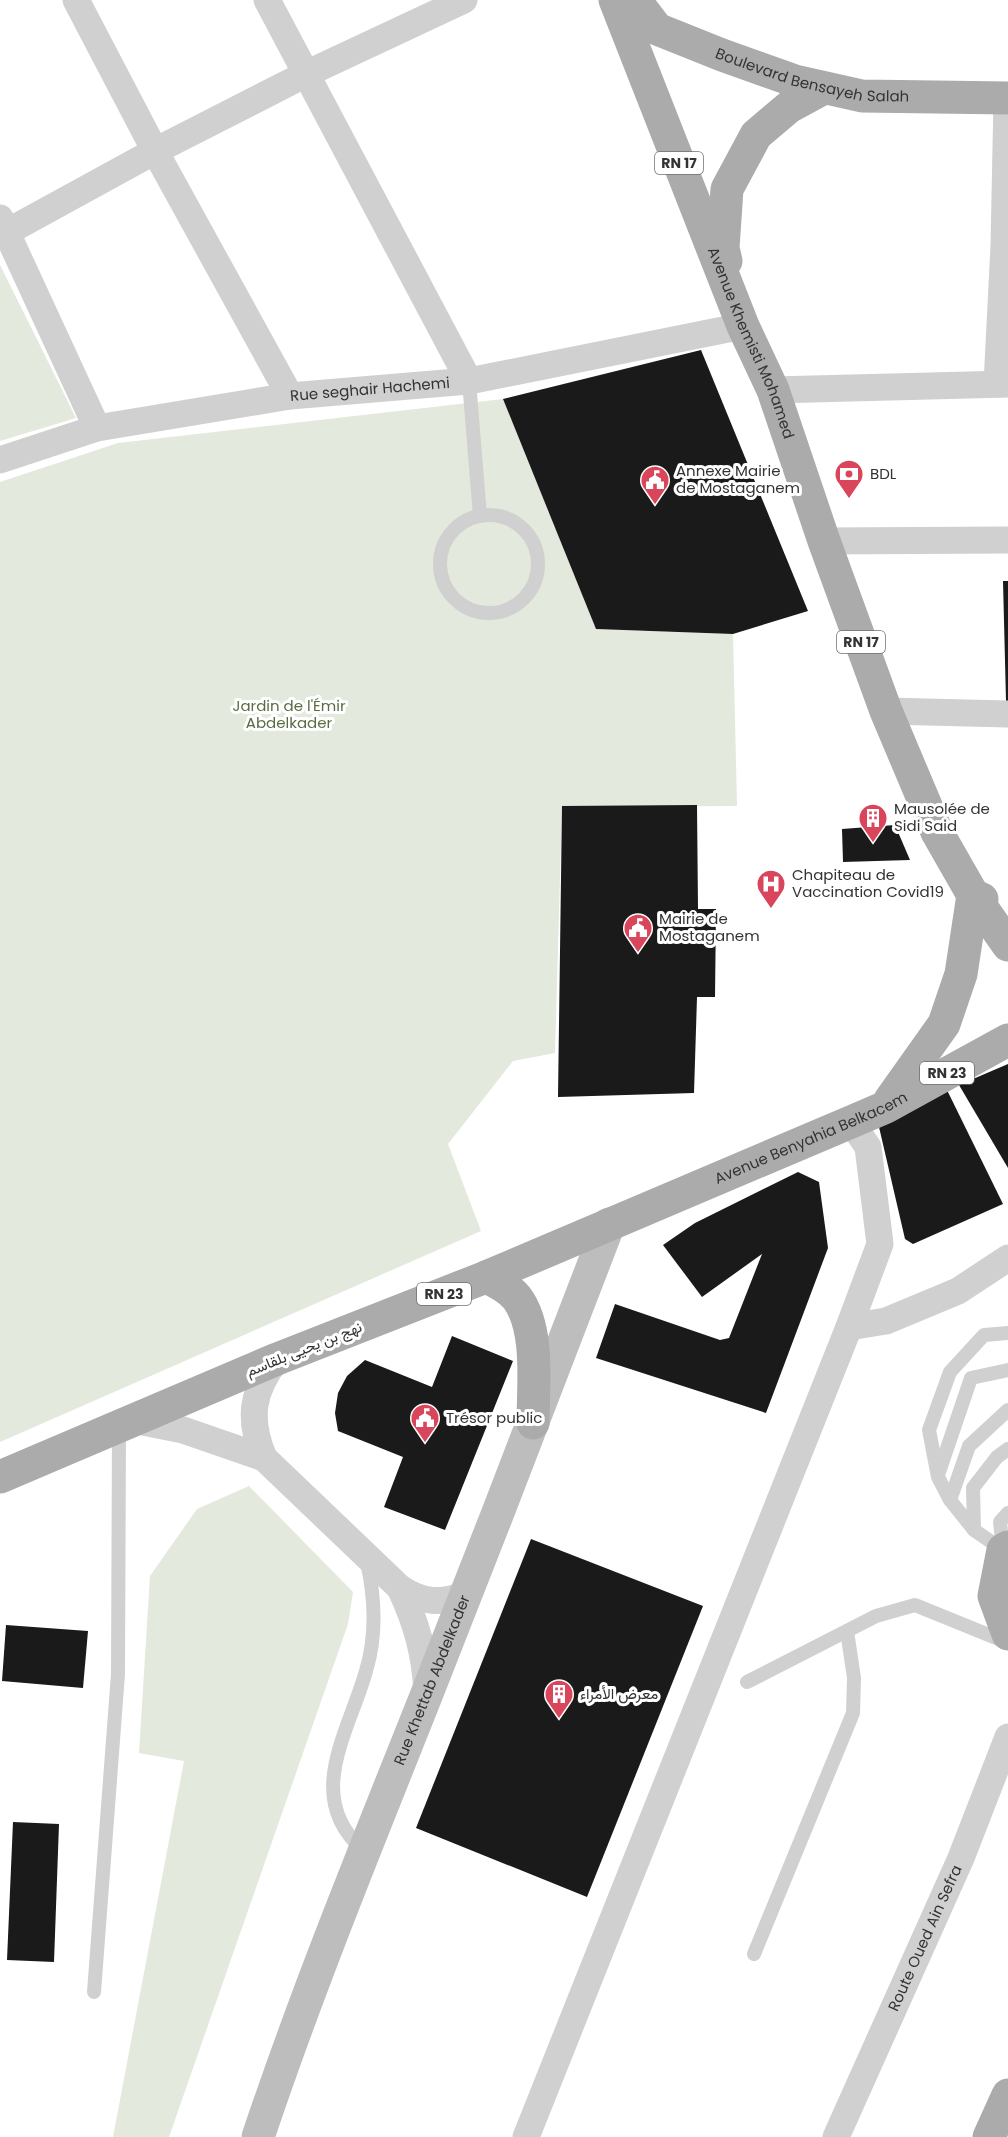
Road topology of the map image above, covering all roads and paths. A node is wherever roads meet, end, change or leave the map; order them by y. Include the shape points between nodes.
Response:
1 (76, 0) edge
2 (267, 0) edge
3 (464, 0) edge
4 (615, 0) edge
5 (635, 0) edge
6 (306, 74) junction
7 (824, 88) junction
8 (1007, 98) edge
9 (155, 151) junction
10 (2, 229) edge
11 (1006, 246) edge
12 (743, 326) junction
13 (469, 381) junction
14 (1003, 384) edge
15 (773, 390) junction
16 (290, 396) junction
17 (97, 428) junction
18 (0, 460) edge
19 (480, 516) junction
20 (1008, 540) edge
21 (824, 541) junction
22 (886, 711) junction
23 (1008, 714) edge
24 (973, 895) junction
25 (1008, 912) edge
26 (1008, 945) edge
27 (1008, 1040) edge
28 (886, 1107) junction
29 (851, 1122) junction
30 (609, 1224) junction
31 (1008, 1258) edge
32 (486, 1277) junction
33 (849, 1327) junction
34 (1008, 1333) edge
35 (278, 1359) junction
36 (1008, 1370) edge
37 (1008, 1410) edge
38 (126, 1422) junction
39 (533, 1423) junction
40 (1008, 1449) edge
41 (264, 1458) junction
42 (0, 1477) edge
43 (938, 1477) junction
44 (950, 1500) junction
45 (1008, 1512) edge
46 (974, 1530) junction
47 (1006, 1548) edge
48 (366, 1557) junction
49 (400, 1588) junction
50 (466, 1594) junction
51 (848, 1631) junction
52 (1008, 1634) edge
53 (1008, 1642) edge
54 (747, 1682) dead end
55 (427, 1693) junction
56 (1008, 1737) edge
57 (365, 1852) junction
58 (754, 1954) dead end
59 (94, 1992) dead end
60 (1008, 2095) edge
61 (258, 2137) edge
62 (526, 2137) edge
63 (836, 2137) edge
64 (989, 2137) edge

1 - 9 street
2 - 6 street
3 - 6 street
4 - 12 main road, Avenue Khemisti Mohamed / RN 17
5 - 7 main road, Boulevard Bensayeh Salah via 657,29 784,78
6 - 9 street
6 - 13 street
7 - 8 main road, Boulevard Bensayeh Salah via 862,96
7 - 12 main road via 789,107 756,135 727,189 723,248
8 - 11 street
9 - 10 street
9 - 16 street
10 - 17 street
11 - 14 street
12 - 13 street, Rue seghair Hachemi
12 - 15 main road, Avenue Khemisti Mohamed / RN 17
13 - 16 street, Rue seghair Hachemi
13 - 19 lane
14 - 15 street
15 - 21 main road, Avenue Khemisti Mohamed / RN 17
16 - 17 street, Rue seghair Hachemi
17 - 18 street, Rue seghair Hachemi
19 - 19 lane via 453,530 440,557 440,573 454,600 482,613 497,612 524,598 533,585 537,555 523,529 510,520
20 - 21 street
21 - 22 main road, Avenue Khemisti Mohamed / RN 17
22 - 23 street
22 - 24 main road, Avenue Khemisti Mohamed / RN 17 via 937,832
24 - 25 main road
24 - 26 main road, Avenue Khemisti Mohamed / RN 17
24 - 28 main road via 961,974 944,1024
27 - 28 main road, Avenue Benyahia Belkacem / RN 23
28 - 29 main road, Avenue Benyahia Belkacem / RN 23
29 - 30 main road, Avenue Benyahia Belkacem / RN 23
29 - 33 street via 868,1147 880,1244
30 - 32 main road, نهج بن يحيى بلقاسم / RN 23
30 - 39 main road, Rue Khettab Abdelkader
31 - 33 street via 958,1291 886,1321
32 - 35 main road, نهج بن يحيى بلقاسم / RN 23
32 - 39 main road via 502,1284 516,1297 526,1317 532,1338
33 - 62 street
34 - 43 lane via 984,1335 950,1372 929,1430
35 - 38 main road, نهج بن يحيى بلقاسم / RN 23
35 - 41 street via 264,1376 256,1396 253,1418
36 - 43 lane via 971,1378
37 - 44 lane via 969,1446
38 - 41 street via 183,1430
38 - 42 main road, نهج بن يحيى بلقاسم / RN 23
38 - 59 lane via 118,1674
39 - 50 main road, Rue Khettab Abdelkader
40 - 46 lane via 973,1488
41 - 48 street
43 - 44 lane
44 - 46 lane
45 - 47 lane via 1000,1522
46 - 47 lane
47 - 52 main road via 994,1596
48 - 49 street
48 - 57 lane via 372,1584 372,1642 367,1671 336,1755 332,1786 342,1824
49 - 50 street via 425,1601
49 - 55 street via 423,1650
50 - 55 main road, Rue Khettab Abdelkader
51 - 53 lane via 876,1616 915,1605
51 - 54 lane
51 - 58 lane via 854,1678 853,1713
55 - 57 main road, Rue Khettab Abdelkader
56 - 63 street, Route Oued Ain Sefra via 961,1858
57 - 61 main road, Rue Khettab Abdelkader
60 - 64 main road

